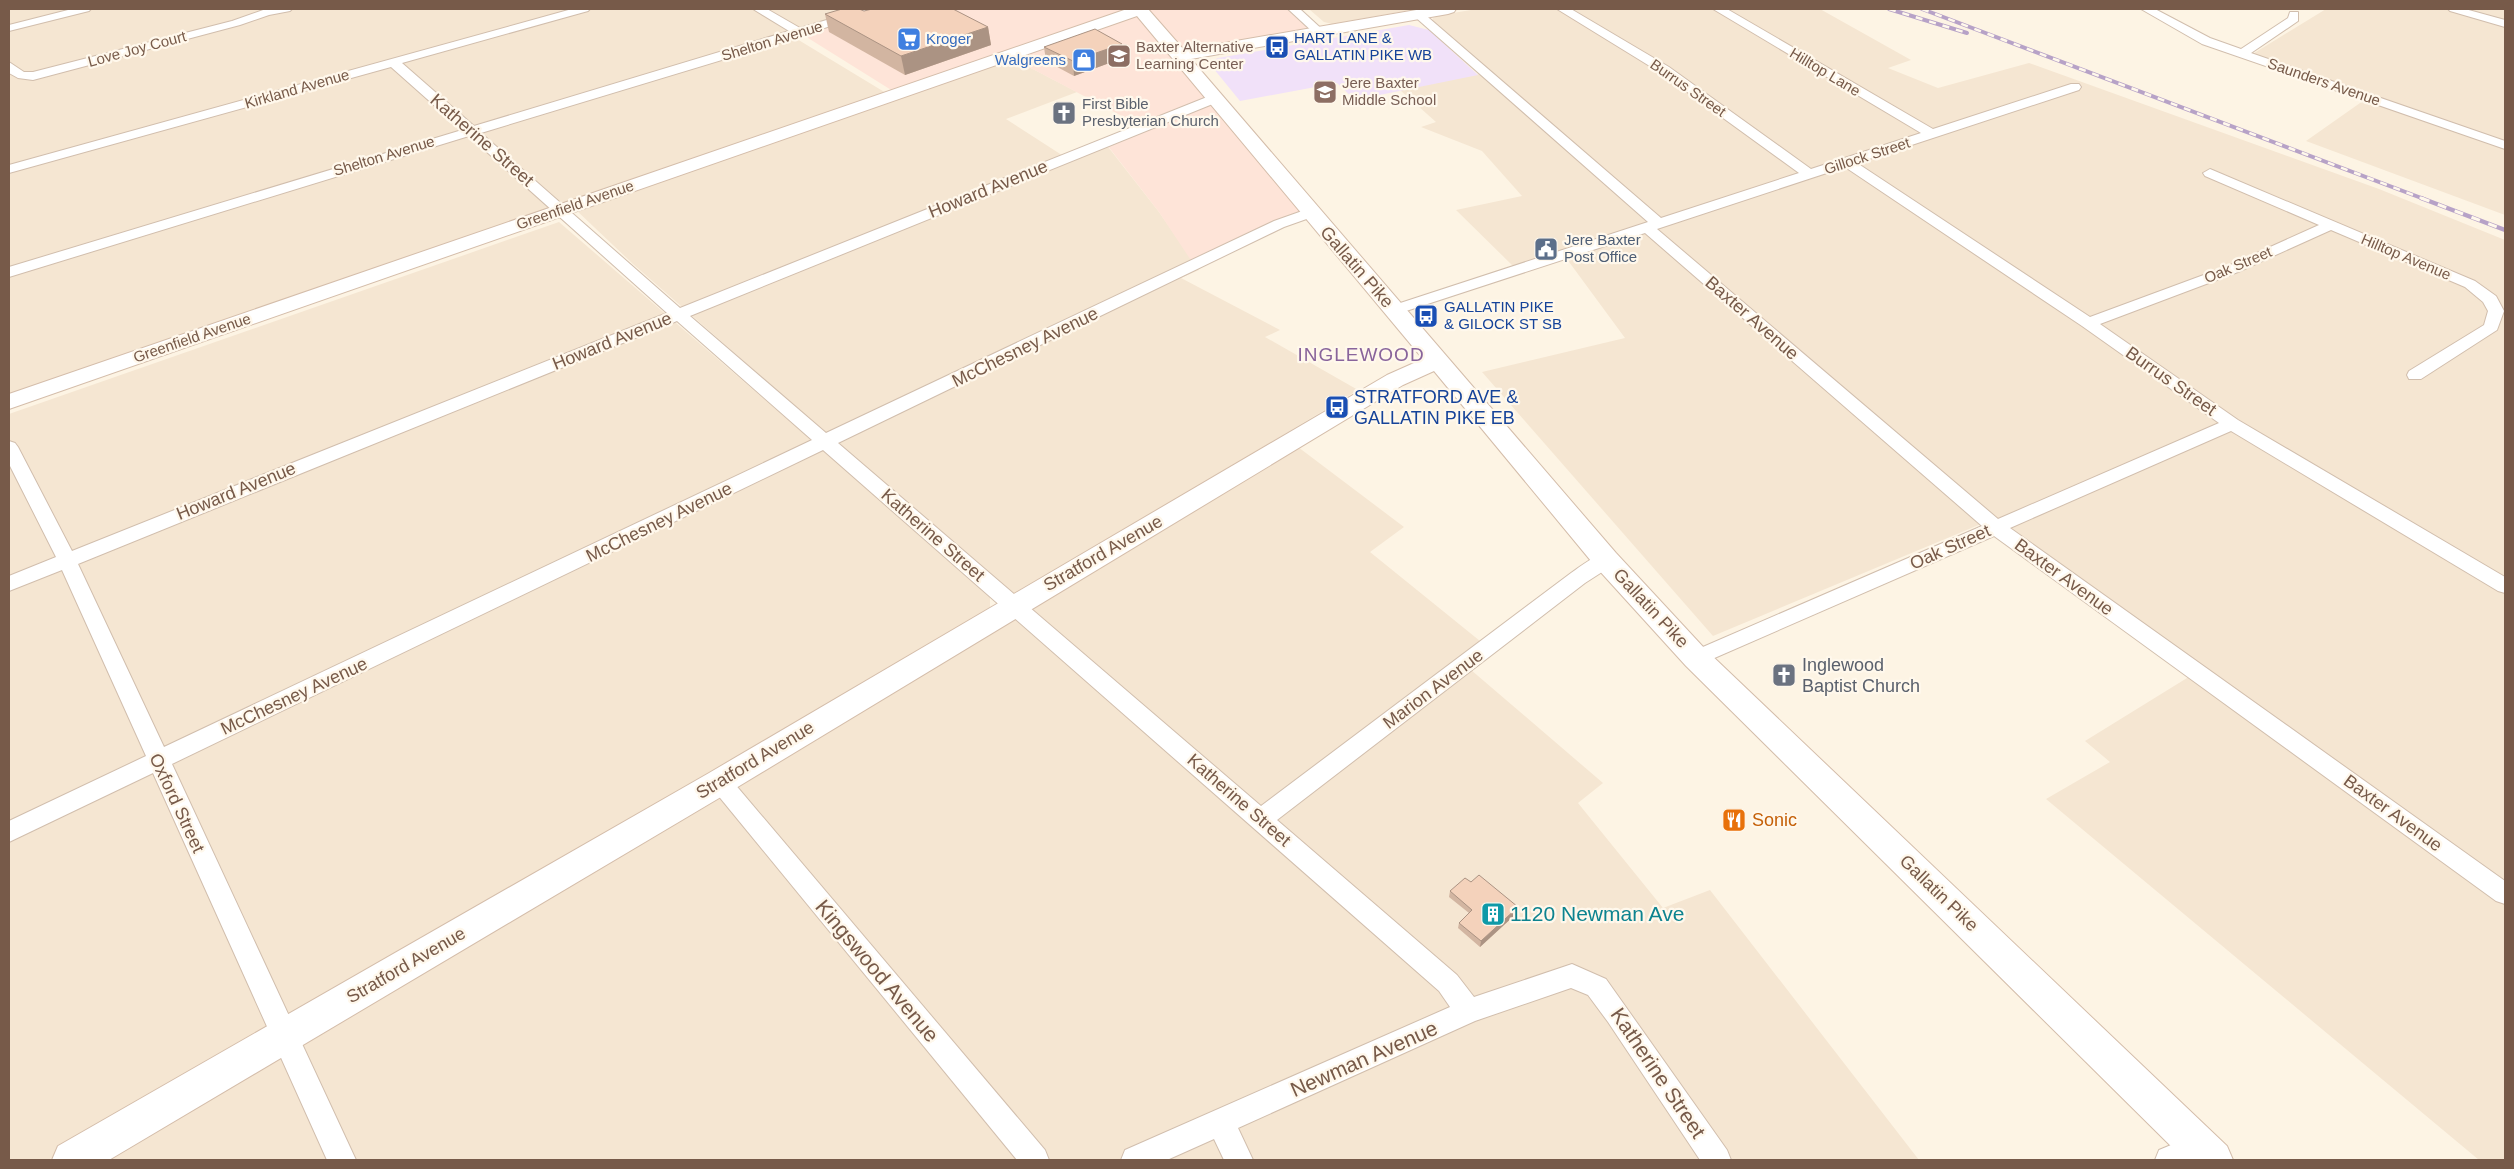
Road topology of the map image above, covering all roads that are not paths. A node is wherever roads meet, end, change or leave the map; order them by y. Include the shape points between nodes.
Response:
1 (85, 9) edge
2 (286, 9) edge
3 (584, 9) edge
4 (759, 9) edge
5 (874, 9) edge
6 (1294, 9) edge
7 (1448, 9) edge
8 (1562, 9) edge
9 (1719, 9) edge
10 (2147, 9) edge
11 (2454, 9) edge
12 (1140, 10) edge
13 (1418, 14) junction
14 (2294, 14) dead end
15 (2505, 24) edge
16 (9, 28) edge
17 (800, 32) junction
18 (1319, 32) junction
19 (2241, 54) junction
20 (1179, 56) junction
21 (393, 62) junction
22 (9, 66) edge
23 (2075, 87) dead end
24 (1216, 98) junction
25 (471, 130) junction
26 (1932, 134) junction
27 (2505, 145) edge
28 (1847, 162) junction
29 (9, 169) edge
30 (2210, 173) dead end
31 (1810, 174) junction
32 (561, 210) junction
33 (1310, 213) junction
34 (2330, 225) junction
35 (1653, 226) junction
36 (9, 272) edge
37 (1394, 310) junction
38 (678, 314) junction
39 (2088, 323) junction
40 (1438, 361) junction
41 (2416, 375) dead end
42 (9, 402) edge
43 (2232, 424) junction
44 (826, 441) junction
45 (9, 447) edge
46 (1995, 527) junction
47 (67, 560) junction
48 (1606, 560) junction
49 (9, 584) edge
50 (2505, 586) edge
51 (1013, 605) junction
52 (1696, 658) junction
53 (158, 761) junction
54 (720, 782) junction
55 (1261, 819) junction
56 (9, 832) edge
57 (2505, 894) edge
58 (1597, 987) joint
59 (1469, 1011) junction
60 (286, 1035) junction
61 (1221, 1123) junction
62 (2207, 1154) edge
63 (72, 1160) edge
64 (342, 1160) edge
65 (1035, 1160) edge
66 (1135, 1160) edge
67 (1239, 1160) edge
68 (1717, 1160) edge
69 (2169, 1160) edge

1 - 16 street
2 - 22 street, Love Joy Court via 33,76 22,77
3 - 21 street, Kirkland Avenue
4 - 17 street
5 - 17 street, Shelton Avenue
6 - 18 street
7 - 13 street
8 - 31 street, Burrus Street via 1665,70
9 - 26 street, Hilltop Lane
10 - 19 street, Saunders Avenue via 2206,41
11 - 15 street
12 - 20 street, Gallatin Pike
12 - 32 street, Greenfield Avenue
13 - 18 street
13 - 35 street, Baxter Avenue
14 - 19 street via 2294,19
17 - 25 street, Shelton Avenue
18 - 20 street
19 - 27 street, Saunders Avenue
20 - 24 street, Gallatin Pike
21 - 25 street, Katherine Street
21 - 29 street, Kirkland Avenue
23 - 26 street, Gillock Street
24 - 33 street, Gallatin Pike
24 - 38 street, Howard Avenue
25 - 32 street, Katherine Street
25 - 36 street, Shelton Avenue
26 - 28 street, Gillock Street
28 - 31 street, Gillock Street
28 - 39 street, Burrus Street
30 - 34 street, Hilltop Avenue
31 - 35 street, Gillock Street
32 - 38 street, Katherine Street
32 - 42 street, Greenfield Avenue
33 - 37 street, Gallatin Pike
33 - 44 street, McChesney Avenue via 1279,224
34 - 39 street, Oak Street via 2233,269
34 - 41 street, Hilltop Avenue via 2470,284 2490,299 2496,312 2491,327
35 - 37 street, Gillock Street
35 - 46 street, Baxter Avenue
37 - 40 street, Gallatin Pike
38 - 44 street, Katherine Street
38 - 47 street, Howard Avenue
39 - 43 street, Burrus Street
40 - 48 street, Gallatin Pike
40 - 51 street, Stratford Avenue via 1395,380
43 - 46 street, Oak Street
43 - 50 street, Burrus Street
44 - 51 street, Katherine Street
44 - 53 street, McChesney Avenue
45 - 47 street, Oxford Street
46 - 52 street, Oak Street
46 - 57 street, Baxter Avenue
47 - 49 street, Howard Avenue
47 - 53 street, Oxford Street
48 - 52 street, Gallatin Pike
48 - 55 street, Marion Avenue
51 - 54 street, Stratford Avenue
51 - 55 street, Katherine Street
52 - 62 street, Gallatin Pike
53 - 56 street, McChesney Avenue
53 - 60 street, Oxford Street
54 - 60 street, Stratford Avenue
54 - 65 street, Kingswood Avenue
55 - 59 street, Katherine Street via 1448,983
58 - 59 street, Newman Avenue via 1572,976
58 - 68 street, Katherine Street
59 - 61 street, Newman Avenue
60 - 63 street, Stratford Avenue
60 - 64 street, Oxford Street
61 - 66 street, Newman Avenue
61 - 67 street
62 - 69 street

